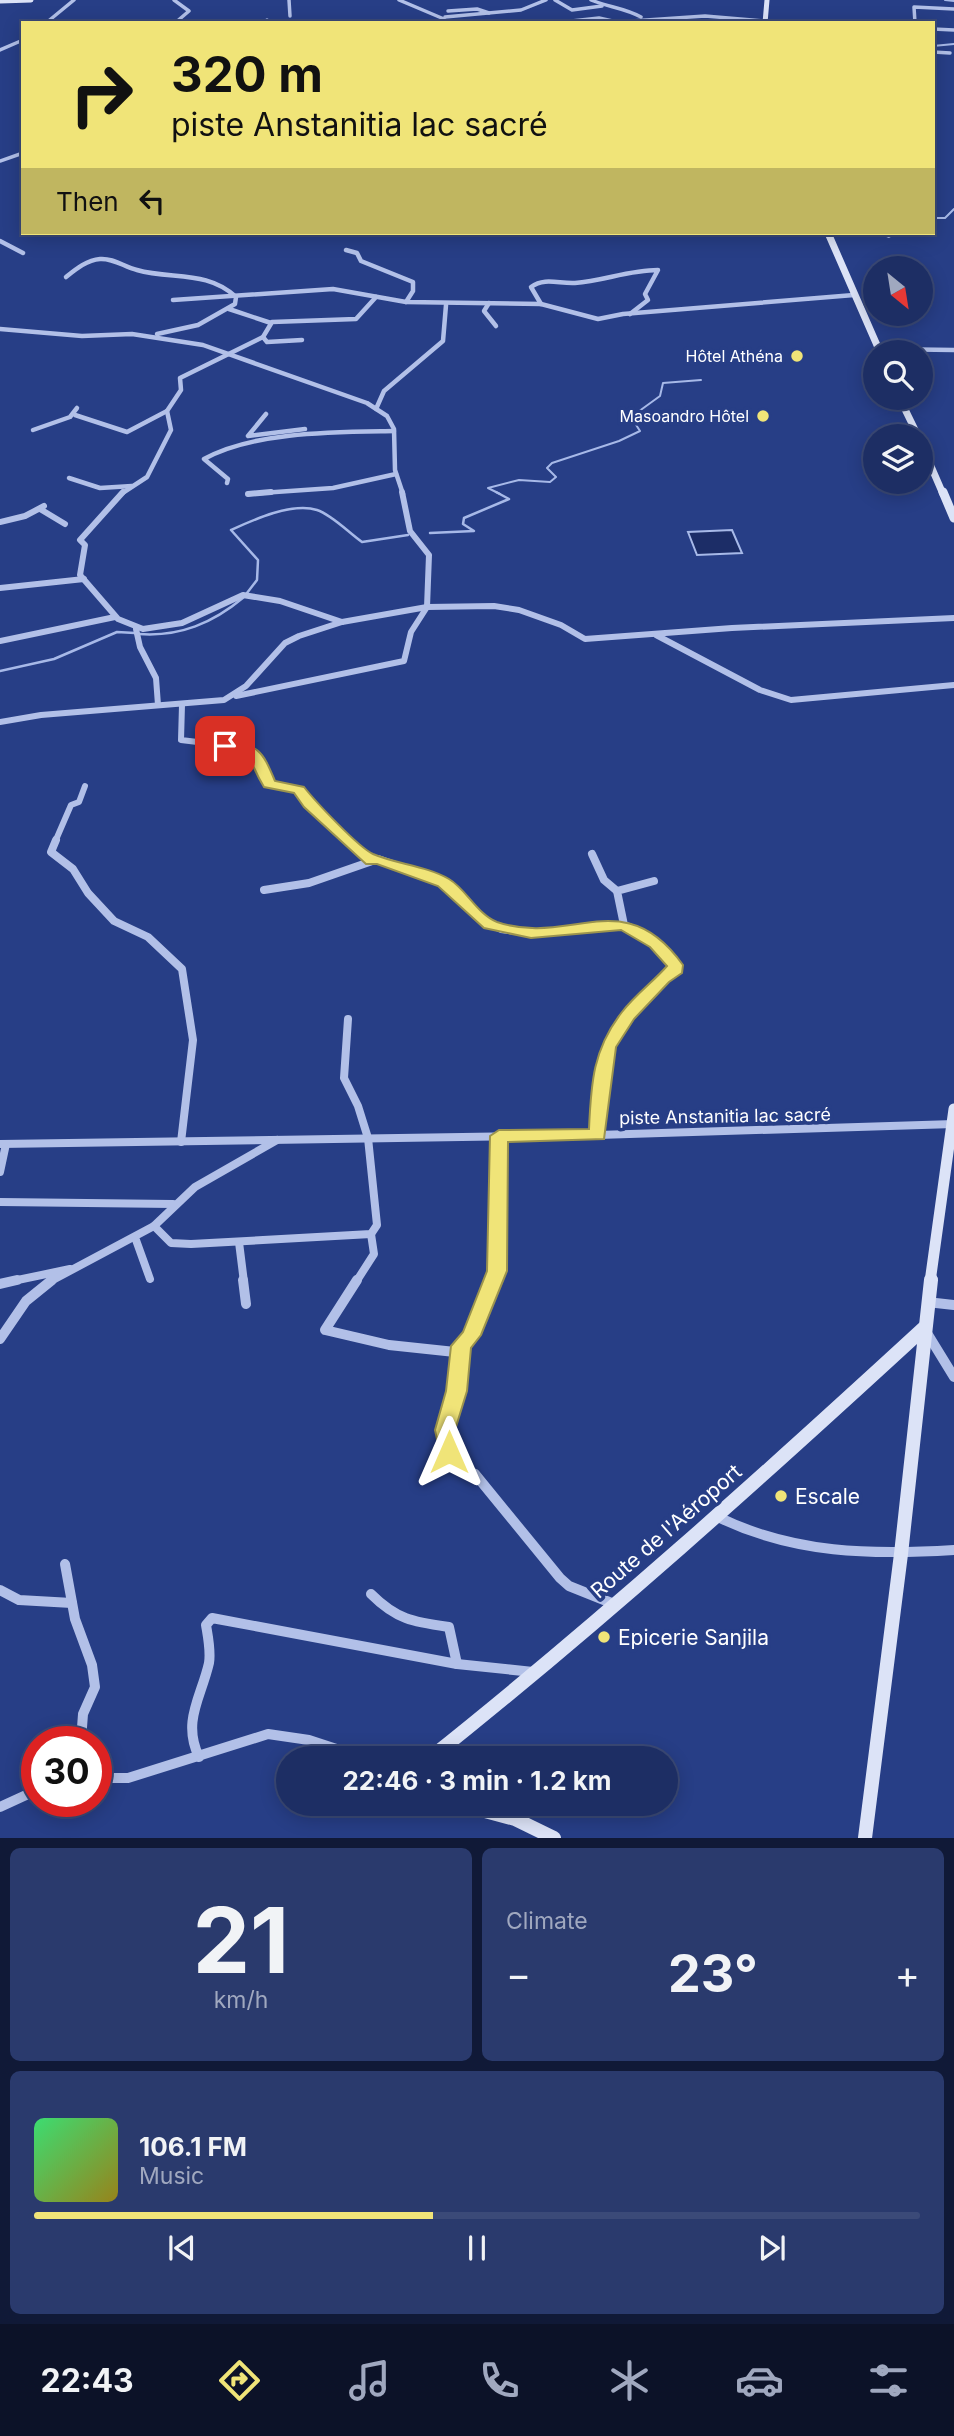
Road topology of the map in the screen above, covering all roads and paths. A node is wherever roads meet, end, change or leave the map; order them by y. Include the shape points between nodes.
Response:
1 (31, 0) edge
2 (74, 0) edge
3 (174, 0) edge
4 (289, 0) edge
5 (399, 0) edge
6 (546, 0) edge
7 (555, 0) edge
8 (591, 0) edge
9 (766, 0) edge
10 (0, 1) edge
11 (453, 2) edge
12 (603, 6) junction
13 (954, 9) edge
14 (448, 11) junction
15 (493, 13) junction
16 (290, 16) dead end
17 (645, 18) junction
18 (444, 20) edge
19 (48, 21) edge
20 (178, 21) edge
21 (571, 21) edge
22 (605, 21) edge
23 (616, 21) edge
24 (755, 21) edge
25 (765, 21) edge
26 (915, 21) edge
27 (935, 29) edge
28 (954, 30) edge
29 (21, 41) edge
30 (0, 50) edge
31 (935, 52) edge
32 (950, 52) dead end
33 (21, 154) edge
34 (0, 161) edge
35 (829, 235) edge
36 (0, 242) edge
37 (346, 250) dead end
38 (23, 253) dead end
39 (66, 276) dead end
40 (854, 295) junction
41 (236, 297) junction
42 (376, 297) junction
43 (173, 300) dead end
44 (406, 302) junction
45 (489, 303) junction
46 (541, 303) junction
47 (446, 305) junction
48 (229, 309) junction
49 (626, 314) junction
50 (271, 323) junction
51 (496, 326) dead end
52 (0, 329) edge
53 (132, 334) junction
54 (263, 337) junction
55 (302, 340) dead end
56 (876, 340) edge
57 (933, 350) edge
58 (954, 350) edge
59 (229, 354) junction
60 (77, 408) dead end
61 (376, 409) junction
62 (167, 411) junction
63 (266, 414) dead end
64 (75, 415) junction
65 (305, 429) dead end
66 (33, 430) dead end
67 (394, 431) junction
68 (260, 436) junction
69 (256, 442) junction
70 (933, 470) edge
71 (396, 474) junction
72 (69, 478) dead end
73 (227, 483) dead end
74 (132, 486) junction
75 (248, 494) dead end
76 (954, 518) edge
77 (0, 522) edge
78 (65, 524) dead end
79 (85, 579) junction
80 (0, 588) edge
81 (427, 607) junction
82 (115, 617) junction
83 (954, 618) edge
84 (342, 622) junction
85 (136, 629) junction
86 (656, 635) junction
87 (0, 641) edge
88 (954, 685) edge
89 (232, 696) junction
90 (158, 705) junction
91 (181, 705) junction
92 (0, 722) edge
93 (85, 786) dead end
94 (592, 855) dead end
95 (372, 860) junction
96 (654, 881) dead end
97 (264, 890) dead end
98 (617, 891) junction
99 (624, 925) junction
100 (348, 1018) dead end
101 (954, 1109) edge
102 (953, 1124) edge
103 (598, 1135) junction
104 (499, 1136) junction
105 (368, 1138) junction
106 (277, 1139) junction
107 (181, 1142) junction
108 (3, 1144) edge
109 (0, 1172) edge
110 (0, 1202) edge
111 (173, 1204) junction
112 (154, 1226) junction
113 (371, 1234) junction
114 (136, 1240) junction
115 (239, 1242) junction
116 (81, 1267) junction
117 (149, 1279) dead end
118 (0, 1284) edge
119 (927, 1302) junction
120 (246, 1304) dead end
121 (954, 1304) edge
122 (924, 1328) junction
123 (0, 1339) edge
124 (461, 1346) junction
125 (954, 1377) edge
126 (718, 1517) junction
127 (954, 1550) edge
128 (901, 1554) junction
129 (65, 1564) dead end
130 (0, 1590) edge
131 (371, 1594) dead end
132 (72, 1603) junction
133 (614, 1604) junction
134 (457, 1664) junction
135 (537, 1673) junction
136 (82, 1726) edge
137 (327, 1746) edge
138 (444, 1746) edge
139 (199, 1756) junction
140 (112, 1778) edge
141 (21, 1797) edge
142 (0, 1807) edge
143 (504, 1816) edge
144 (865, 1833) edge
145 (554, 1838) edge

1 - 10 main road
2 - 19 street
3 - 20 street via 189,11
4 - 16 street
5 - 18 street
6 - 15 street
7 - 12 street via 572,10
8 - 12 street
9 - 25 main road
11 - 14 street
12 - 17 street via 625,8
13 - 26 street via 914,7
14 - 15 street
14 - 18 street
15 - 18 street
17 - 23 street
17 - 24 street via 705,16
21 - 22 street
27 - 28 street
29 - 30 street
31 - 32 street
33 - 34 street
35 - 40 main road
36 - 38 street
37 - 44 street via 412,282 413,291
39 - 41 street via 86,263 107,258 138,271 186,274 223,283
40 - 49 street
40 - 56 main road
41 - 42 street via 313,289
41 - 43 street
41 - 48 street
42 - 44 street
42 - 50 street via 356,319
44 - 47 street
45 - 46 street
45 - 47 street
45 - 51 street via 484,311
46 - 49 street via 598,319
46 - 49 street via 531,287 539,282 579,283 591,277 658,270 645,293 648,300
47 - 61 street via 443,316 448,329 443,342 382,390
48 - 50 street
48 - 53 street via 180,331
50 - 54 street
52 - 53 street via 82,336
53 - 59 street via 203,345
54 - 55 street via 267,342
54 - 59 street
57 - 58 street
59 - 61 street
59 - 62 street via 180,378 181,390
60 - 64 street
61 - 67 street via 387,416
62 - 64 street via 127,432
62 - 74 street via 171,430 147,477
63 - 68 street via 248,436
64 - 66 street
65 - 68 street
67 - 69 street via 332,432
67 - 71 street
68 - 69 street
69 - 73 street via 204,459
70 - 76 main road
71 - 75 street via 333,488
71 - 81 street via 410,531 429,555
72 - 74 street via 100,488
74 - 79 street via 80,540 85,545 80,575
77 - 78 street via 42,507
79 - 80 street
79 - 82 street
81 - 84 street
81 - 86 street via 519,610 585,639
81 - 89 street via 420,614 404,661
82 - 85 street
82 - 87 street
83 - 86 street
84 - 85 street via 240,594 195,618 151,631
84 - 89 street via 285,643
85 - 90 street via 156,678
86 - 88 street via 760,690 791,700
89 - 91 street via 208,704
90 - 91 street
90 - 92 street
91 - 95 street via 181,740 247,748 258,757 269,784 299,790
93 - 107 street via 57,831 51,852 73,869 114,921 148,937 182,969 193,1040
94 - 98 street via 601,866 601,876
95 - 97 street via 309,883
95 - 99 street via 444,882 481,919 500,929 531,933
96 - 98 street
98 - 99 street
99 - 103 street via 656,943 676,970 637,1006 607,1047
100 - 105 street via 344,1078
101 - 102 main road
102 - 103 street, piste Anstanitia lac sacré
102 - 119 main road
103 - 104 street, piste Anstanitia lac sacré
104 - 105 street, piste Anstanitia lac sacré
104 - 124 street via 497,1271 471,1335
105 - 106 street, piste Anstanitia lac sacré
105 - 113 street via 377,1225
106 - 107 street, piste Anstanitia lac sacré
106 - 111 street via 217,1171
107 - 108 street, piste Anstanitia lac sacré
108 - 109 street
110 - 111 street
111 - 112 street
112 - 114 street
112 - 115 street via 171,1243
113 - 115 street
113 - 124 street via 374,1254 325,1330 372,1344 421,1351 455,1352
114 - 116 street
114 - 117 street
115 - 120 street
116 - 118 street
116 - 123 street via 33,1293
119 - 121 street
119 - 122 main road
122 - 125 street
122 - 126 main road, Route de l'Aéroport
122 - 128 main road
124 - 133 street via 457,1391 445,1430 455,1466 475,1474 569,1586
126 - 128 street via 769,1541
126 - 133 main road, Route de l'Aéroport
127 - 128 street
128 - 144 main road
129 - 132 street
130 - 132 street via 19,1600
131 - 134 street via 408,1621 449,1627
132 - 136 street via 95,1687
133 - 135 main road, Route de l'Aéroport
134 - 135 street
134 - 139 street via 212,1618 206,1625 208,1667 191,1707 188,1732
135 - 138 main road, Route de l'Aéroport
137 - 139 street via 268,1734
139 - 140 street via 128,1778
141 - 142 street
143 - 145 main road

